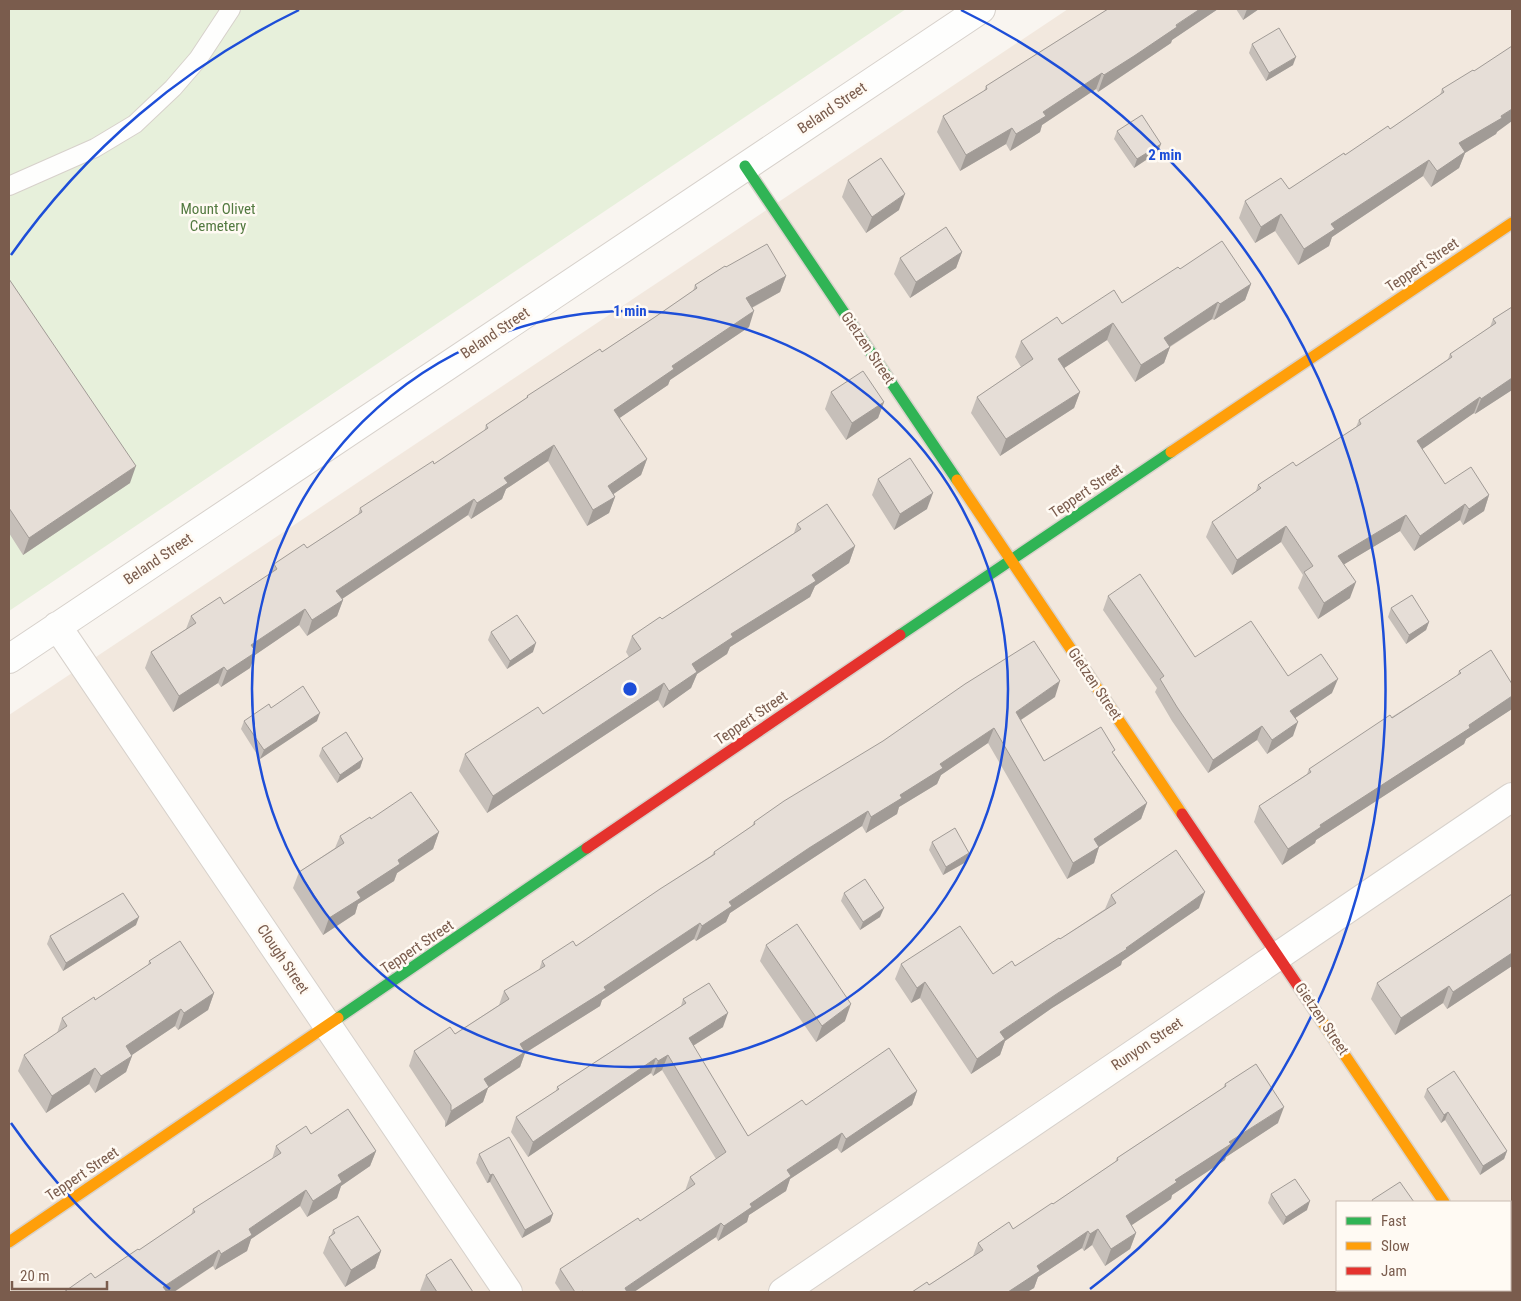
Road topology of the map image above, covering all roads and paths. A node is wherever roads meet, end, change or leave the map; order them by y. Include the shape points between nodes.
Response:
1 (231, 9) edge
2 (981, 9) edge
3 (745, 166) junction
4 (9, 186) edge
5 (1512, 223) edge
6 (1011, 559) junction
7 (57, 626) junction
8 (9, 658) edge
9 (1512, 797) edge
10 (1279, 954) junction
11 (328, 1026) junction
12 (1443, 1201) edge
13 (9, 1242) edge
14 (508, 1292) edge
15 (783, 1292) edge

1 - 4 lane via 192,66 134,124 95,148
2 - 3 street, Beland Street
3 - 6 street, Gietzen Street
3 - 7 street, Beland Street
5 - 6 street, Teppert Street
6 - 10 street, Gietzen Street
6 - 11 street, Teppert Street
7 - 8 street, Beland Street
7 - 11 street, Clough Street
9 - 10 street, Runyon Street
10 - 12 street, Gietzen Street
10 - 15 street, Runyon Street
11 - 13 street, Teppert Street
11 - 14 street, Clough Street

